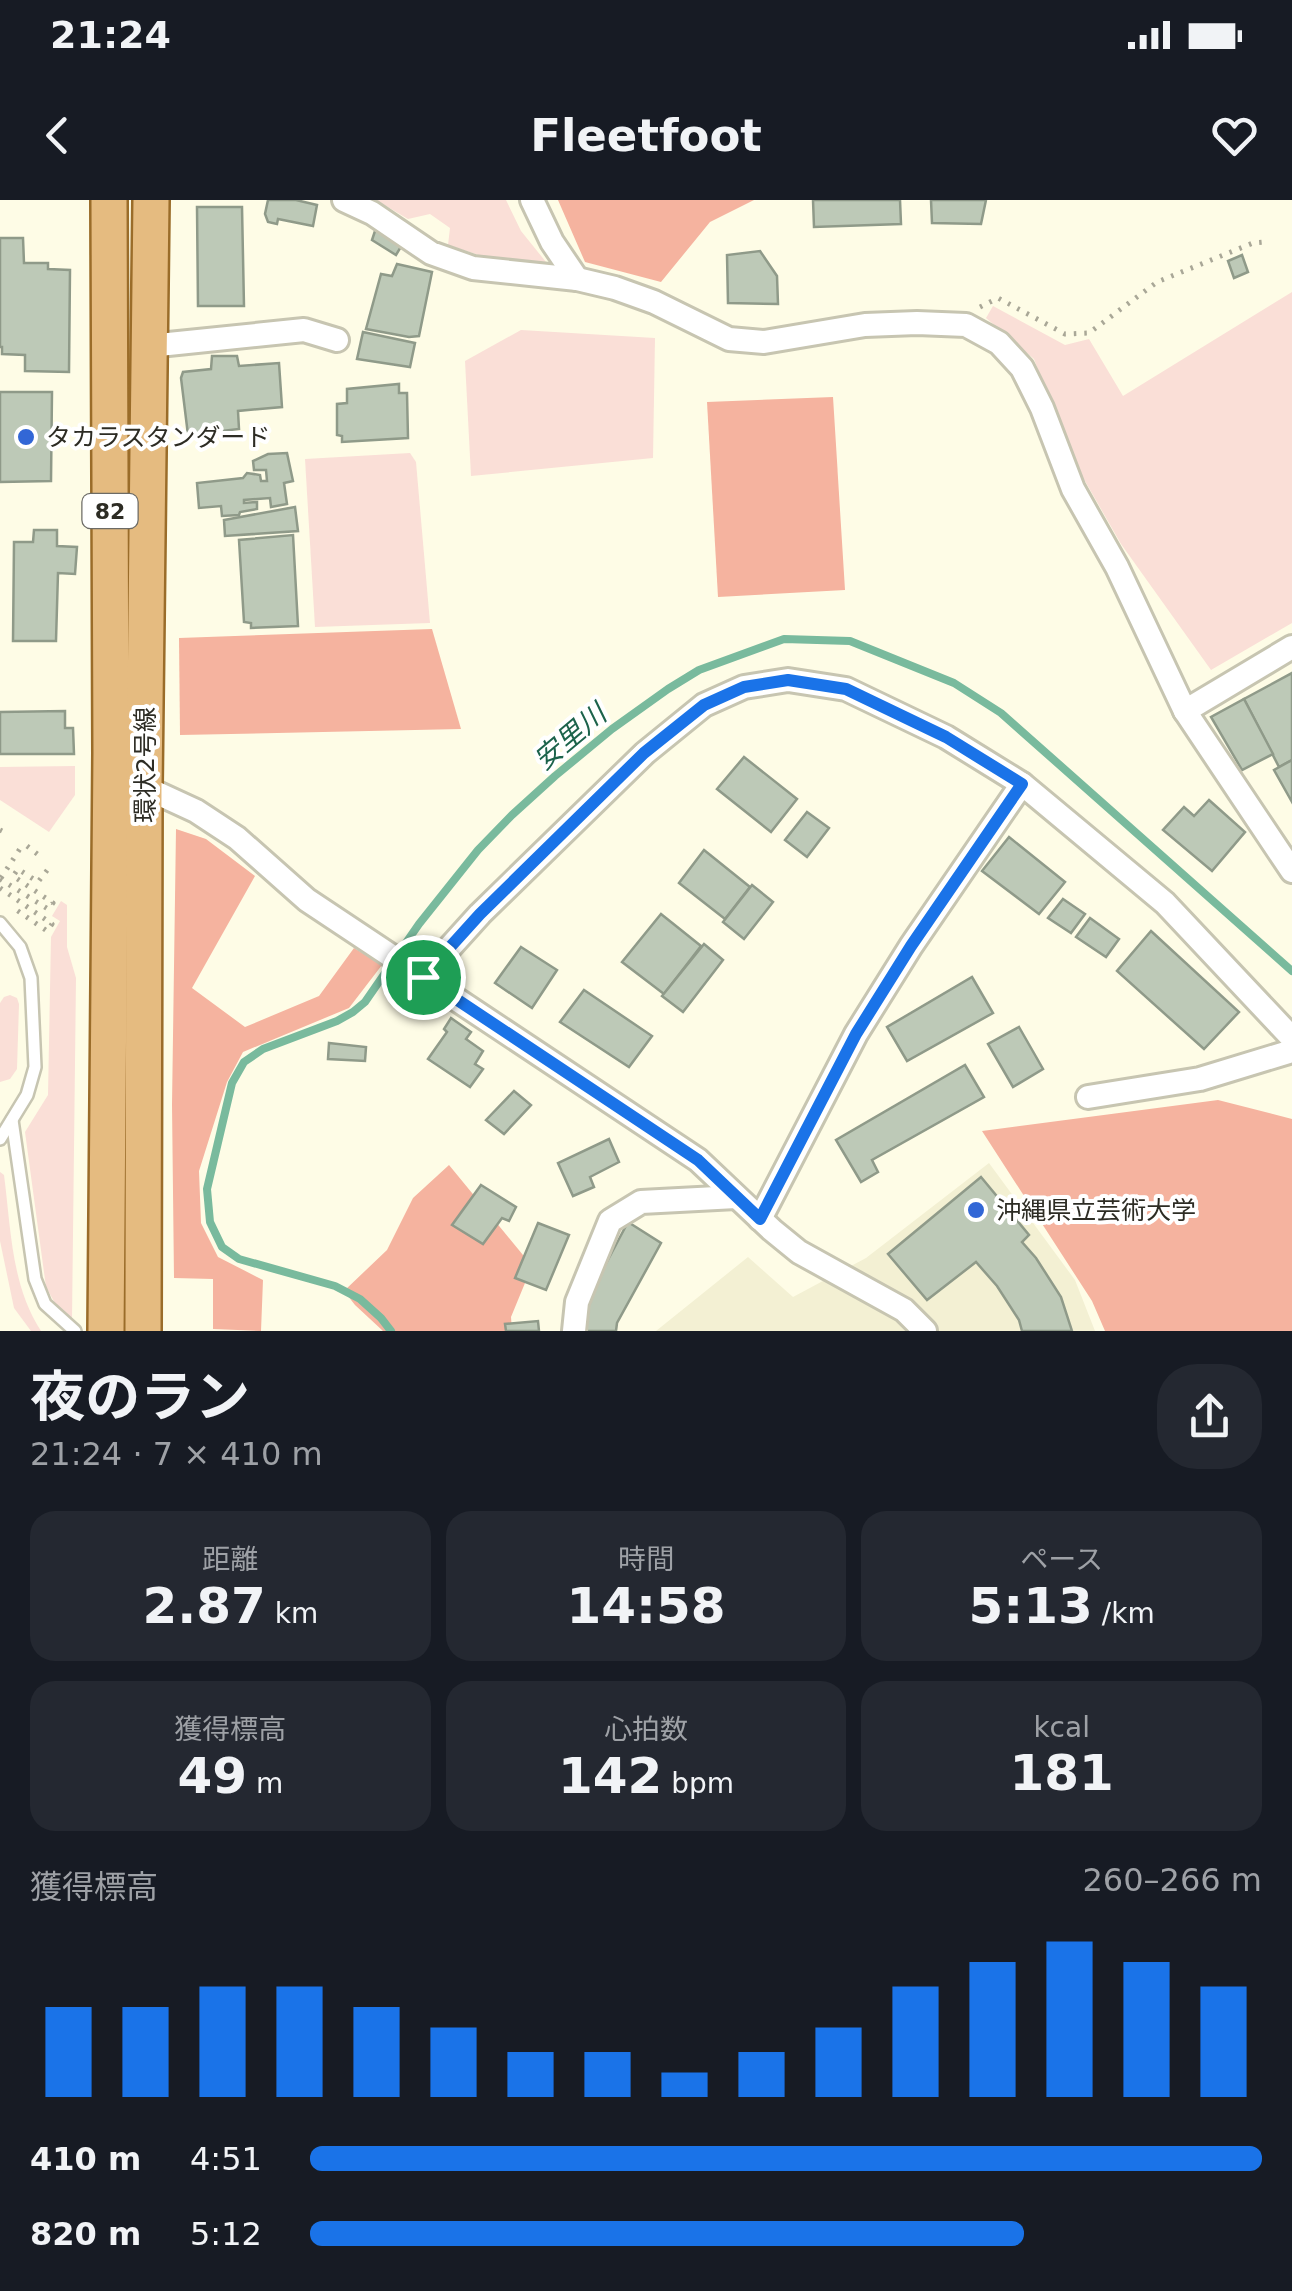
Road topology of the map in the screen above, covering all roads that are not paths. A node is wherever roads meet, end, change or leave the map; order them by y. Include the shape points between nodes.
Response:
1 (109, 200) edge
2 (151, 200) edge
3 (344, 200) edge
4 (532, 200) edge
5 (577, 279) junction
6 (338, 340) dead end
7 (150, 346) junction
8 (1292, 647) edge
9 (1185, 711) junction
10 (1022, 784) junction
11 (144, 787) junction
12 (1292, 871) edge
13 (0, 924) edge
14 (417, 973) junction
15 (1292, 1038) edge
16 (1292, 1051) edge
17 (1088, 1096) dead end
18 (12, 1120) junction
19 (0, 1139) edge
20 (736, 1197) junction
21 (760, 1219) junction
22 (75, 1331) edge
23 (106, 1331) edge
24 (143, 1331) edge
25 (574, 1331) edge
26 (925, 1331) edge

1 - 23 main road, 環状2号線 / 82
2 - 7 main road, 環状2号線 / 82
3 - 5 street via 431,253 473,268
4 - 5 street
5 - 9 street via 654,302 729,338 764,342 917,323 966,325 999,343 1022,368 1073,489
6 - 7 street via 304,330
7 - 11 main road, 環状2号線 / 82
8 - 9 street
9 - 12 street
10 - 14 street via 946,737 846,689 788,680 744,687 704,705 644,753
10 - 15 street via 1165,903
10 - 21 street via 856,1034
11 - 14 street via 237,838 307,900
11 - 24 main road, 環状2号線 / 82
13 - 18 lane via 20,947 32,978 35,1066 28,1096
14 - 20 street via 698,1160
16 - 17 street via 1200,1079
18 - 19 lane
18 - 22 lane via 35,1278 45,1304
20 - 21 street
20 - 25 street via 641,1202 610,1220 577,1302
21 - 26 street via 799,1252 904,1310

